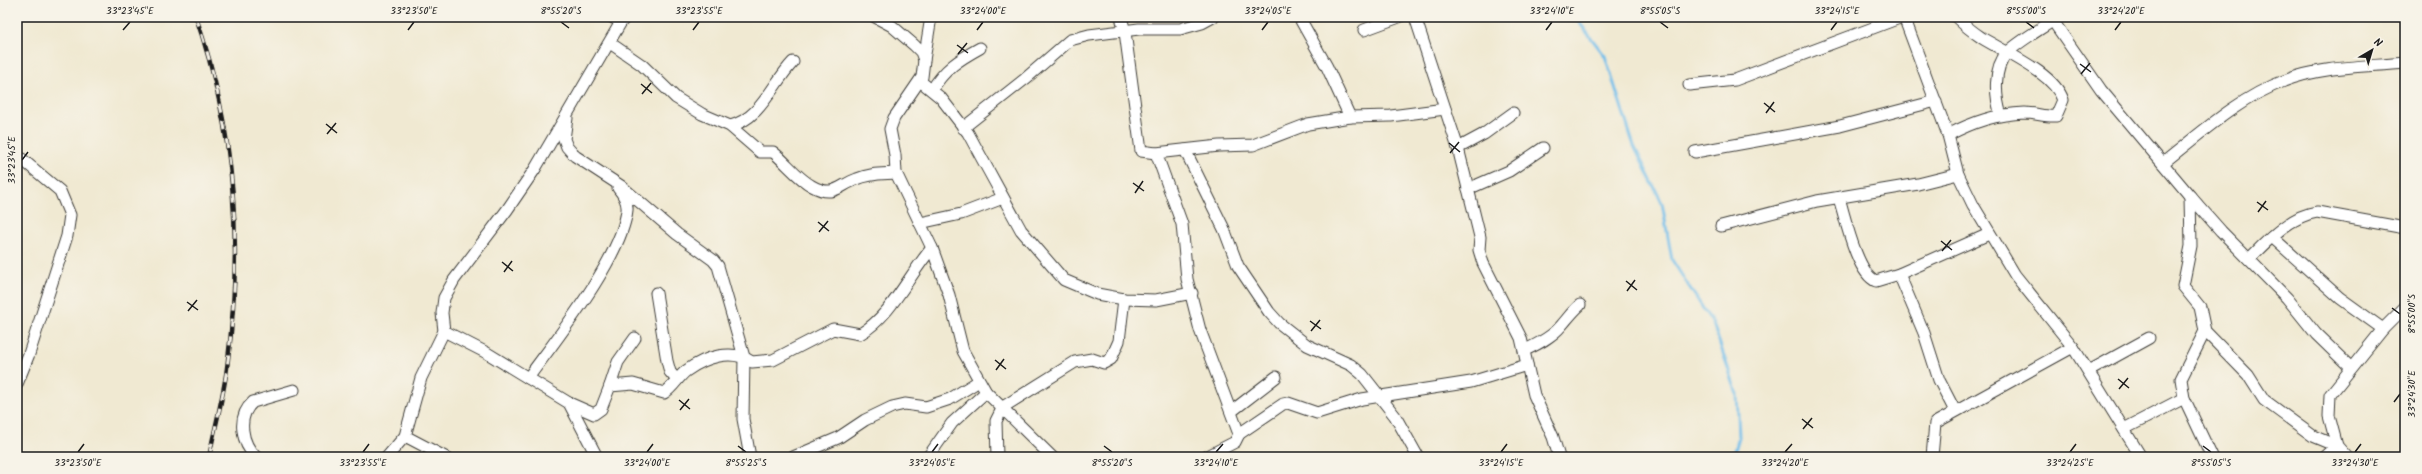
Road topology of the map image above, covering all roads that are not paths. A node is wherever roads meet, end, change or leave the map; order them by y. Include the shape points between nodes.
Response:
1 (875, 17) edge
2 (931, 17) edge
3 (1121, 17) edge
4 (1214, 17) edge
5 (1298, 17) edge
6 (1399, 17) edge
7 (1415, 17) edge
8 (1903, 17) edge
9 (1956, 17) edge
10 (620, 19) edge
11 (2056, 19) edge
12 (1364, 30) dead end
13 (1125, 32) junction
14 (610, 43) junction
15 (980, 48) dead end
16 (2007, 53) junction
17 (924, 60) junction
18 (793, 62) dead end
19 (2405, 63) edge
20 (920, 82) junction
21 (1689, 85) dead end
22 (932, 90) junction
23 (1936, 101) junction
24 (1445, 109) junction
25 (1513, 113) dead end
26 (568, 114) junction
27 (2001, 115) junction
28 (1350, 117) junction
29 (730, 126) junction
30 (964, 128) junction
31 (1948, 135) junction
32 (1458, 148) junction
33 (1544, 148) dead end
34 (1185, 150) junction
35 (1695, 152) dead end
36 (1156, 153) junction
37 (17, 155) edge
38 (2163, 163) junction
39 (896, 173) junction
40 (1958, 174) junction
41 (612, 181) junction
42 (1468, 189) junction
43 (2190, 196) junction
44 (1003, 198) junction
45 (1839, 198) junction
46 (920, 223) junction
47 (1721, 226) dead end
48 (2405, 228) edge
49 (1989, 234) junction
50 (2272, 237) junction
51 (932, 248) junction
52 (2249, 259) junction
53 (1899, 274) junction
54 (656, 293) dead end
55 (1192, 293) junction
56 (1124, 299) junction
57 (1580, 305) dead end
58 (2405, 307) edge
59 (2383, 328) junction
60 (444, 331) junction
61 (2205, 331) junction
62 (635, 338) dead end
63 (2149, 338) dead end
64 (2073, 347) junction
65 (1525, 350) junction
66 (744, 357) junction
67 (1527, 365) junction
68 (2350, 367) junction
69 (2089, 372) junction
70 (1276, 377) dead end
71 (528, 378) junction
72 (677, 380) junction
73 (979, 381) junction
74 (17, 384) edge
75 (610, 386) junction
76 (294, 390) dead end
77 (986, 392) junction
78 (1378, 396) junction
79 (2184, 398) junction
80 (569, 403) junction
81 (1003, 407) junction
82 (1232, 411) junction
83 (1955, 411) junction
84 (2124, 429) junction
85 (1239, 434) junction
86 (404, 436) junction
87 (2337, 446) junction
88 (256, 457) edge
89 (387, 457) edge
90 (445, 457) edge
91 (597, 457) edge
92 (750, 457) edge
93 (793, 457) edge
94 (928, 457) edge
95 (997, 457) edge
96 (1052, 457) edge
97 (1206, 457) edge
98 (1418, 457) edge
99 (1559, 457) edge
100 (1932, 457) edge
101 (2141, 457) edge
102 (2212, 457) edge
103 (2325, 457) edge
104 (2347, 457) edge

1 - 17 street via 892,26 914,44
2 - 17 street
3 - 13 street
4 - 13 street via 1180,29 1151,28
5 - 28 street via 1327,67
6 - 12 street
7 - 24 street
8 - 21 street via 1735,80
8 - 23 street
9 - 16 street
10 - 14 street
11 - 16 street
11 - 38 street via 2101,90
13 - 30 street via 1089,35 1070,40 1025,80
13 - 36 street via 1141,151
14 - 26 street
14 - 29 street via 642,65 676,98 702,114
15 - 22 street via 944,72
16 - 27 street via 1996,86
16 - 27 street via 2048,79 2061,93 2063,100 2056,116 2025,113
17 - 20 street via 925,67
18 - 29 street via 780,75 750,117 743,123
19 - 38 street via 2324,72 2284,81 2258,94 2215,122
20 - 22 street
20 - 39 street via 891,125
22 - 30 street
23 - 31 street
23 - 35 street via 1840,126
24 - 28 street via 1405,115
24 - 32 street
25 - 32 street via 1484,134
26 - 41 street via 564,139 567,147 585,164
26 - 60 street via 511,204 454,280 444,298
27 - 31 street via 1973,122
28 - 34 street via 1300,126 1253,145
29 - 39 street via 755,149 760,152 773,152 801,178 825,191 838,191 856,179 872,174
30 - 44 street
31 - 40 street
32 - 42 street
33 - 42 street via 1509,171
34 - 36 street
34 - 78 street via 1224,229 1238,266 1269,312 1307,344 1351,365 1362,374
36 - 55 street via 1182,224 1186,268
37 - 74 street via 60,191 70,215 67,236
38 - 43 street
39 - 46 street
40 - 45 street
40 - 49 street
41 - 66 street via 718,266
41 - 71 street via 622,193 627,205 617,241 568,323
42 - 65 street via 1480,237 1483,263 1513,319
43 - 52 street
43 - 61 street via 2191,246 2183,286 2200,307
44 - 46 street via 961,214
44 - 56 street via 1021,230 1064,280 1097,294
45 - 47 street via 1817,201
45 - 53 street via 1856,253 1867,274 1876,281
46 - 51 street
48 - 50 street via 2317,212 2303,214
49 - 53 street
49 - 64 street via 2015,275
50 - 52 street
50 - 59 street via 2340,298
51 - 66 street via 886,311 860,334 833,329 773,360 752,362
51 - 73 street via 949,295 963,351
52 - 68 street via 2295,307 2316,334
53 - 83 street via 1924,333 1939,380
54 - 72 street via 667,361 670,372
55 - 56 street via 1156,300
55 - 82 street via 1206,347
56 - 81 street via 1119,341 1111,360 1104,363 1092,359 1074,362
57 - 65 street via 1548,337
58 - 59 street
59 - 68 street
60 - 71 street
60 - 86 street via 416,392
61 - 79 street via 2181,379
61 - 87 street via 2248,375 2264,400 2313,436
62 - 75 street via 612,373
63 - 69 street
64 - 69 street
64 - 83 street
65 - 67 street
66 - 72 street via 727,354 717,357 686,371
66 - 92 street via 743,420
67 - 78 street via 1448,387
67 - 99 street via 1534,395
68 - 87 street via 2330,395 2329,416
69 - 84 street
70 - 82 street
71 - 80 street
72 - 75 street via 664,393 633,384
73 - 77 street
73 - 93 street via 950,399 926,407 905,404 892,407 838,438
75 - 80 street via 601,409 594,414
76 - 88 street via 253,402 248,407 244,444
77 - 81 street
77 - 94 street via 952,423
78 - 85 street via 1346,402 1317,413 1288,403 1284,404
78 - 98 street via 1394,416
79 - 84 street
79 - 102 street
80 - 91 street
81 - 95 street via 996,421
81 - 96 street
82 - 85 street
83 - 100 street via 1934,425
84 - 101 street
85 - 97 street via 1235,442
86 - 89 street
86 - 90 street
87 - 103 street
87 - 104 street

